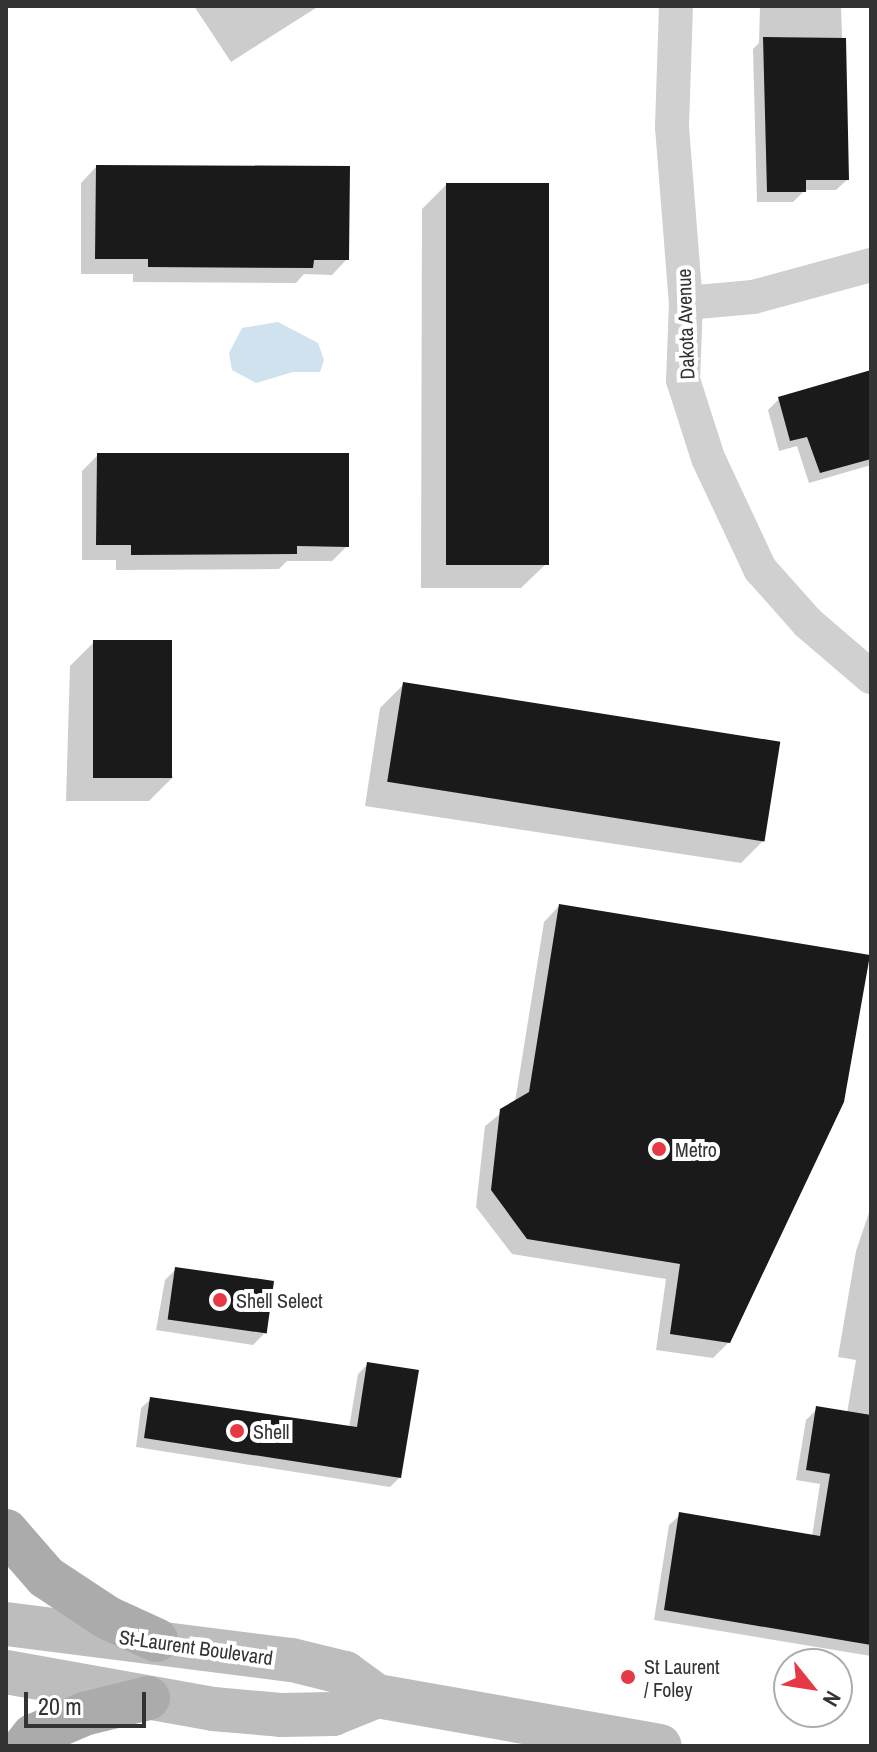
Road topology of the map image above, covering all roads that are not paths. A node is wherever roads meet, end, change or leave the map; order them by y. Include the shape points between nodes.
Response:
1 (676, 6) edge
2 (871, 265) edge
3 (686, 303) junction
4 (871, 677) edge
5 (6, 1531) edge
6 (6, 1624) edge
7 (156, 1640) junction
8 (6, 1672) edge
9 (377, 1696) junction
10 (148, 1698) junction
11 (25, 1746) edge
12 (660, 1746) edge

1 - 3 street, Dakota Avenue via 672,127
2 - 3 street via 753,297
3 - 4 street, Dakota Avenue via 683,380 708,458 760,569 808,623
5 - 7 main road via 46,1577 108,1618
6 - 7 street, St-Laurent Boulevard
7 - 9 street, St-Laurent Boulevard via 345,1673
8 - 10 street
9 - 10 street via 333,1714 281,1715
9 - 12 street, St-Laurent Boulevard
10 - 11 main road via 84,1714 33,1736

